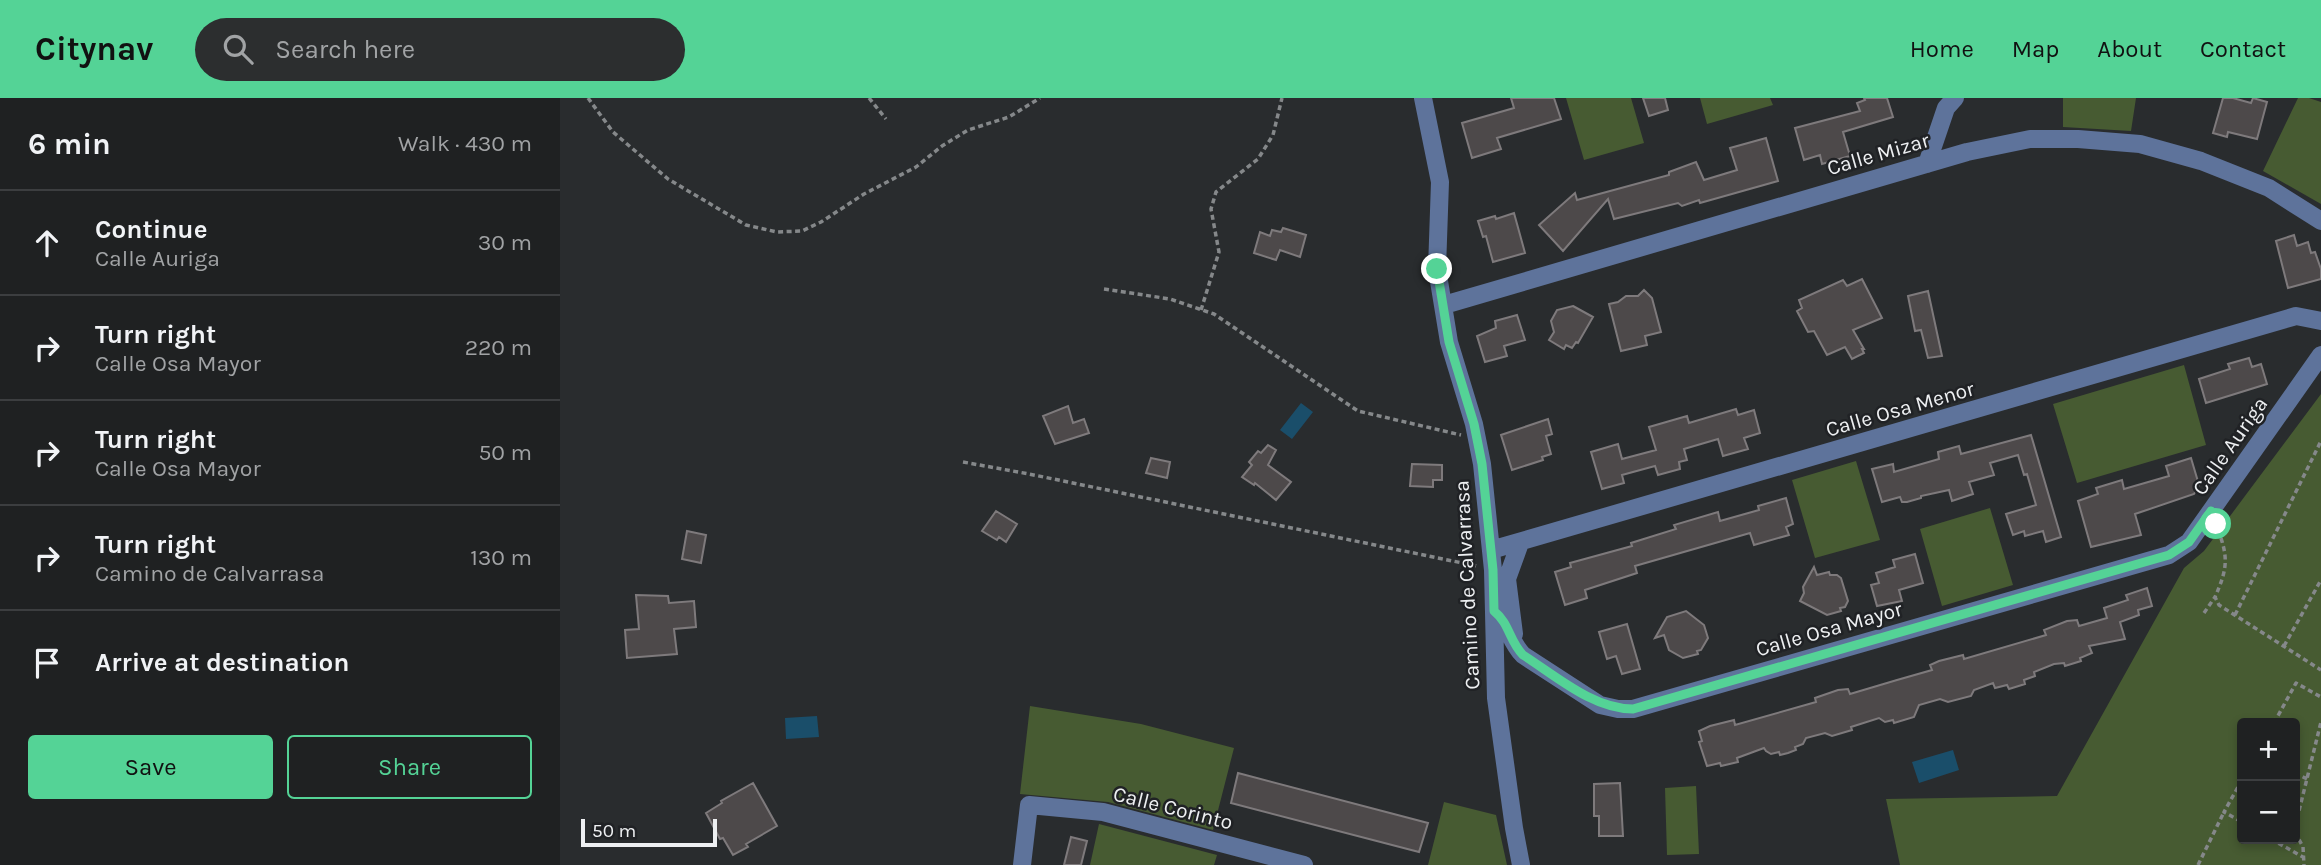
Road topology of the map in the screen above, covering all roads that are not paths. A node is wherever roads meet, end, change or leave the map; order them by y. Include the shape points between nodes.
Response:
1 (1423, 98) edge
2 (1955, 98) edge
3 (1927, 164) junction
4 (2321, 221) edge
5 (1444, 305) junction
6 (2321, 321) edge
7 (2321, 355) edge
8 (1520, 543) junction
9 (1491, 550) junction
10 (2169, 555) joint
11 (1498, 576) junction
12 (1494, 605) junction
13 (1512, 611) junction
14 (1516, 648) junction
15 (1022, 865) edge
16 (1304, 865) edge
17 (1521, 865) edge

1 - 5 street, Camino de Calvarrasa via 1440,182 1437,269
2 - 3 street via 1946,108
3 - 4 street, Calle Mizar via 2030,139 2140,144 2201,161 2269,188
3 - 5 street, Calle Mizar
5 - 9 street, Camino de Calvarrasa via 1449,342 1477,436
6 - 8 street, Calle Osa Menor via 2296,316
7 - 10 street, Calle Auriga via 2189,542
8 - 9 street, Calle Osa Menor
8 - 11 street
9 - 11 street, Camino de Calvarrasa
10 - 14 street, Calle Osa Mayor via 1633,709 1600,705
11 - 12 street, Camino de Calvarrasa
11 - 13 street
12 - 13 street via 1504,603
12 - 14 street, Calle Osa Mayor
12 - 17 street, Camino de Calvarrasa via 1496,698
13 - 14 street
15 - 16 street, Calle Corinto via 1029,805 1103,812

